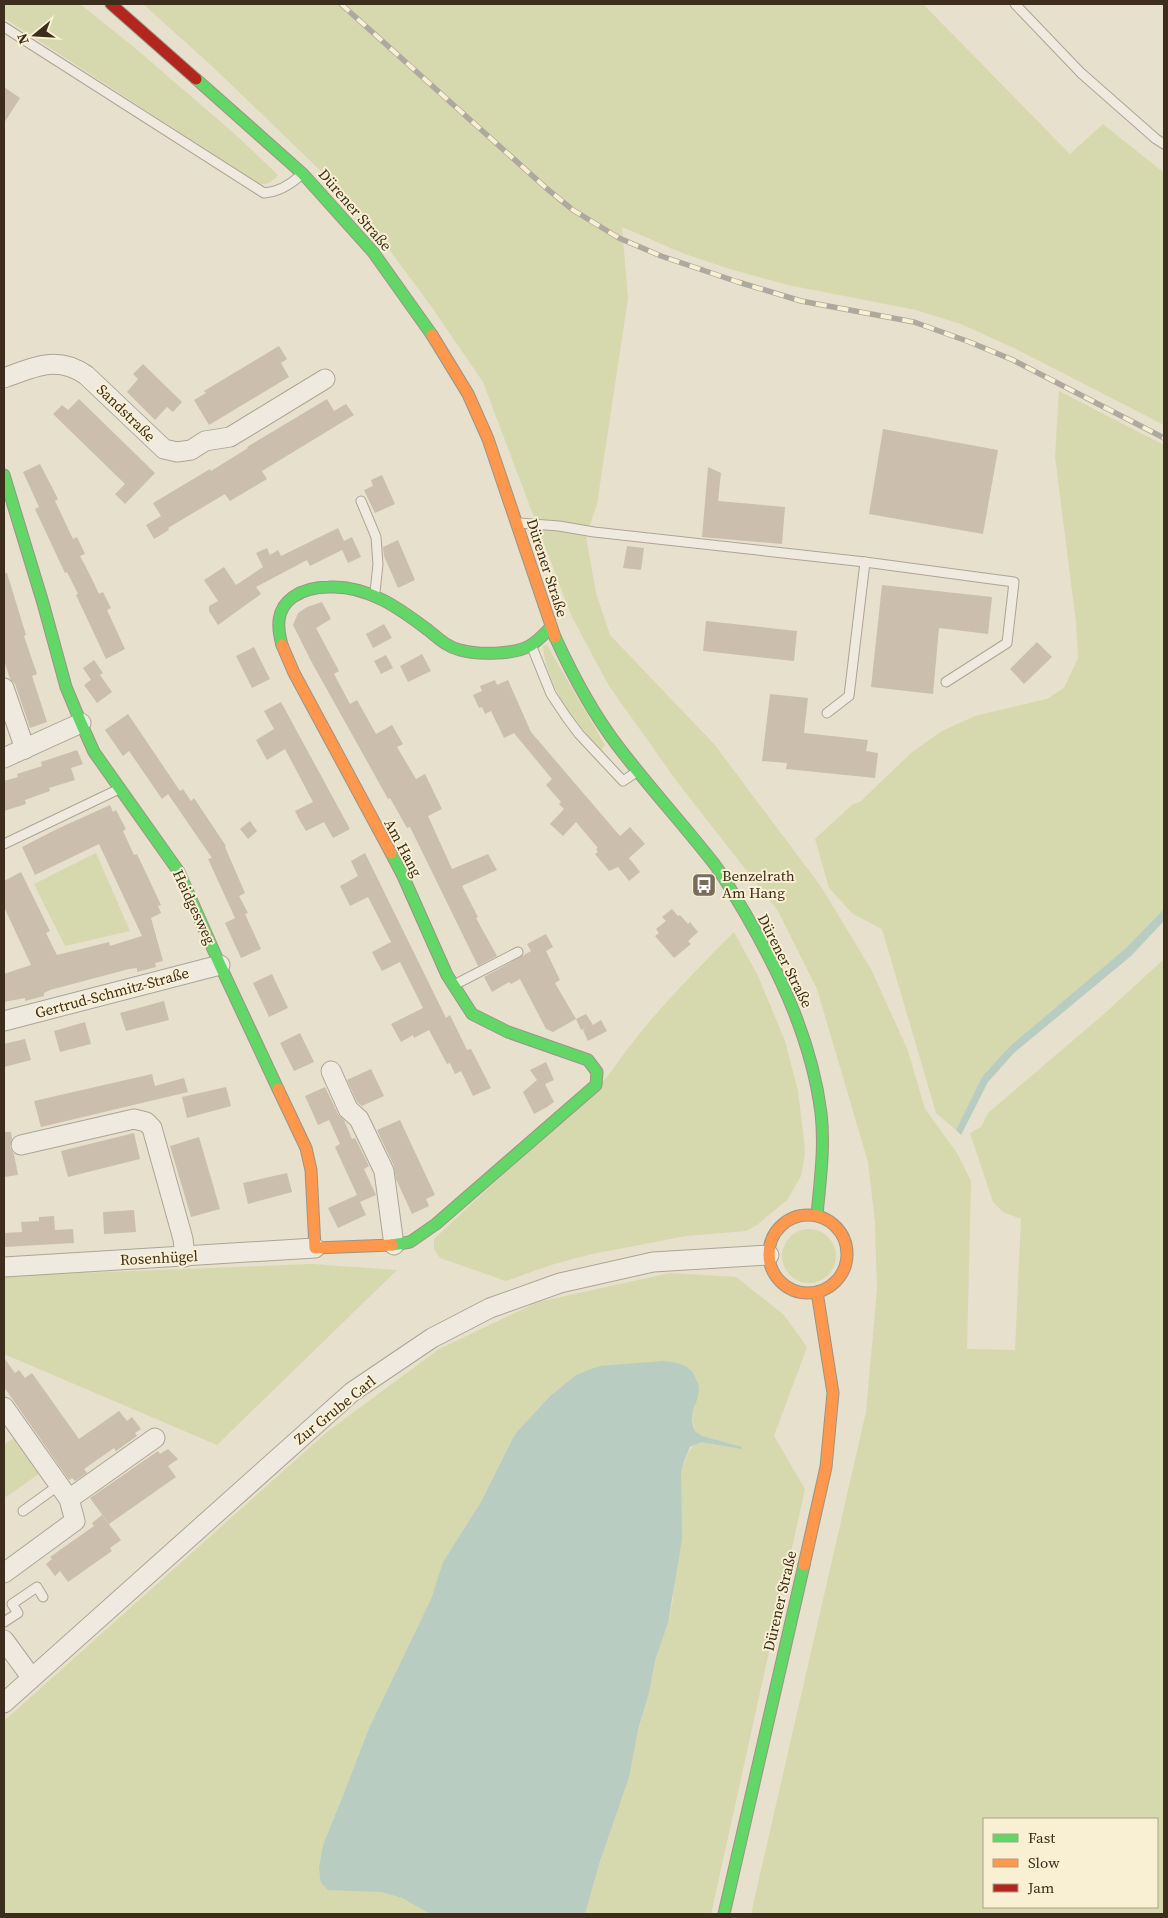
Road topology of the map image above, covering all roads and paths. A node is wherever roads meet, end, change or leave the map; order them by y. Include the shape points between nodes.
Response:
1 (111, 4) edge
2 (1015, 4) edge
3 (4, 27) edge
4 (1164, 144) edge
5 (304, 174) junction
6 (4, 378) edge
7 (325, 379) dead end
8 (4, 475) edge
9 (361, 501) dead end
10 (516, 522) junction
11 (865, 562) junction
12 (375, 595) junction
13 (551, 628) junction
14 (531, 645) junction
15 (946, 682) dead end
16 (4, 688) edge
17 (827, 713) dead end
18 (81, 723) junction
19 (25, 749) junction
20 (4, 758) edge
21 (638, 771) junction
22 (120, 789) junction
23 (4, 844) edge
24 (518, 952) dead end
25 (220, 965) junction
26 (453, 985) junction
27 (4, 1021) edge
28 (331, 1071) dead end
29 (21, 1145) dead end
30 (817, 1215) junction
31 (402, 1244) junction
32 (315, 1248) junction
33 (769, 1256) junction
34 (185, 1257) junction
35 (4, 1267) edge
36 (817, 1292) junction
37 (4, 1407) edge
38 (155, 1438) dead end
39 (64, 1492) junction
40 (23, 1511) dead end
41 (4, 1573) edge
42 (43, 1597) dead end
43 (4, 1622) edge
44 (4, 1640) edge
45 (31, 1677) junction
46 (4, 1703) edge
47 (724, 1914) edge

1 - 5 main road, Dürener Straße
2 - 4 lane via 1081,73
3 - 5 lane via 264,193 276,192
5 - 10 main road, Dürener Straße via 373,252 441,348 468,394 488,439
6 - 7 street, Sandstraße via 46,364 75,368 164,449 177,452 191,450 205,441 230,437
8 - 18 main road, Heidgesweg via 66,687
9 - 12 lane via 376,537
10 - 11 lane
10 - 13 main road, Dürener Straße
11 - 15 lane via 1014,582 1006,643
11 - 17 lane via 850,696
12 - 14 main road, Am Hang via 460,651 520,650
12 - 26 main road, Am Hang via 337,585 301,593 291,598 280,614 277,621 280,640 294,673 403,876
13 - 14 main road, Am Hang
13 - 21 main road, Dürener Straße via 600,720
14 - 21 lane via 551,694 579,734 623,781
16 - 19 street
18 - 19 street
18 - 22 main road, Heidgesweg via 94,752
19 - 20 street
21 - 30 main road, Dürener Straße via 727,884 766,952 797,1016 821,1114 822,1156
22 - 23 lane
22 - 25 main road, Heidgesweg via 179,872
24 - 26 lane
25 - 27 street, Gertrud-Schmitz-Straße
25 - 32 main road, Heidgesweg via 306,1148 311,1170
26 - 31 main road, Am Hang via 472,1014 538,1044 588,1060 598,1079 596,1085 436,1224
28 - 31 street via 348,1109 359,1119 384,1171 394,1233
29 - 34 street via 134,1119 146,1122 152,1128 183,1239
30 - 33 main road via 799,1216 786,1222 773,1236
30 - 36 main road via 834,1224 848,1251 844,1269 835,1282
31 - 32 main road
32 - 34 street, Rosenhügel
33 - 36 main road via 774,1272 785,1286 804,1293
33 - 45 street, Zur Grube Carl via 653,1262 560,1283 490,1308 432,1338 352,1392
34 - 35 street, Rosenhügel
36 - 47 main road, Dürener Straße via 833,1393 826,1467
37 - 39 street
38 - 39 street
39 - 40 lane
39 - 41 street via 75,1522
42 - 43 lane via 36,1587 12,1604 18,1613
44 - 45 street
45 - 46 street, Zur Grube Carl

